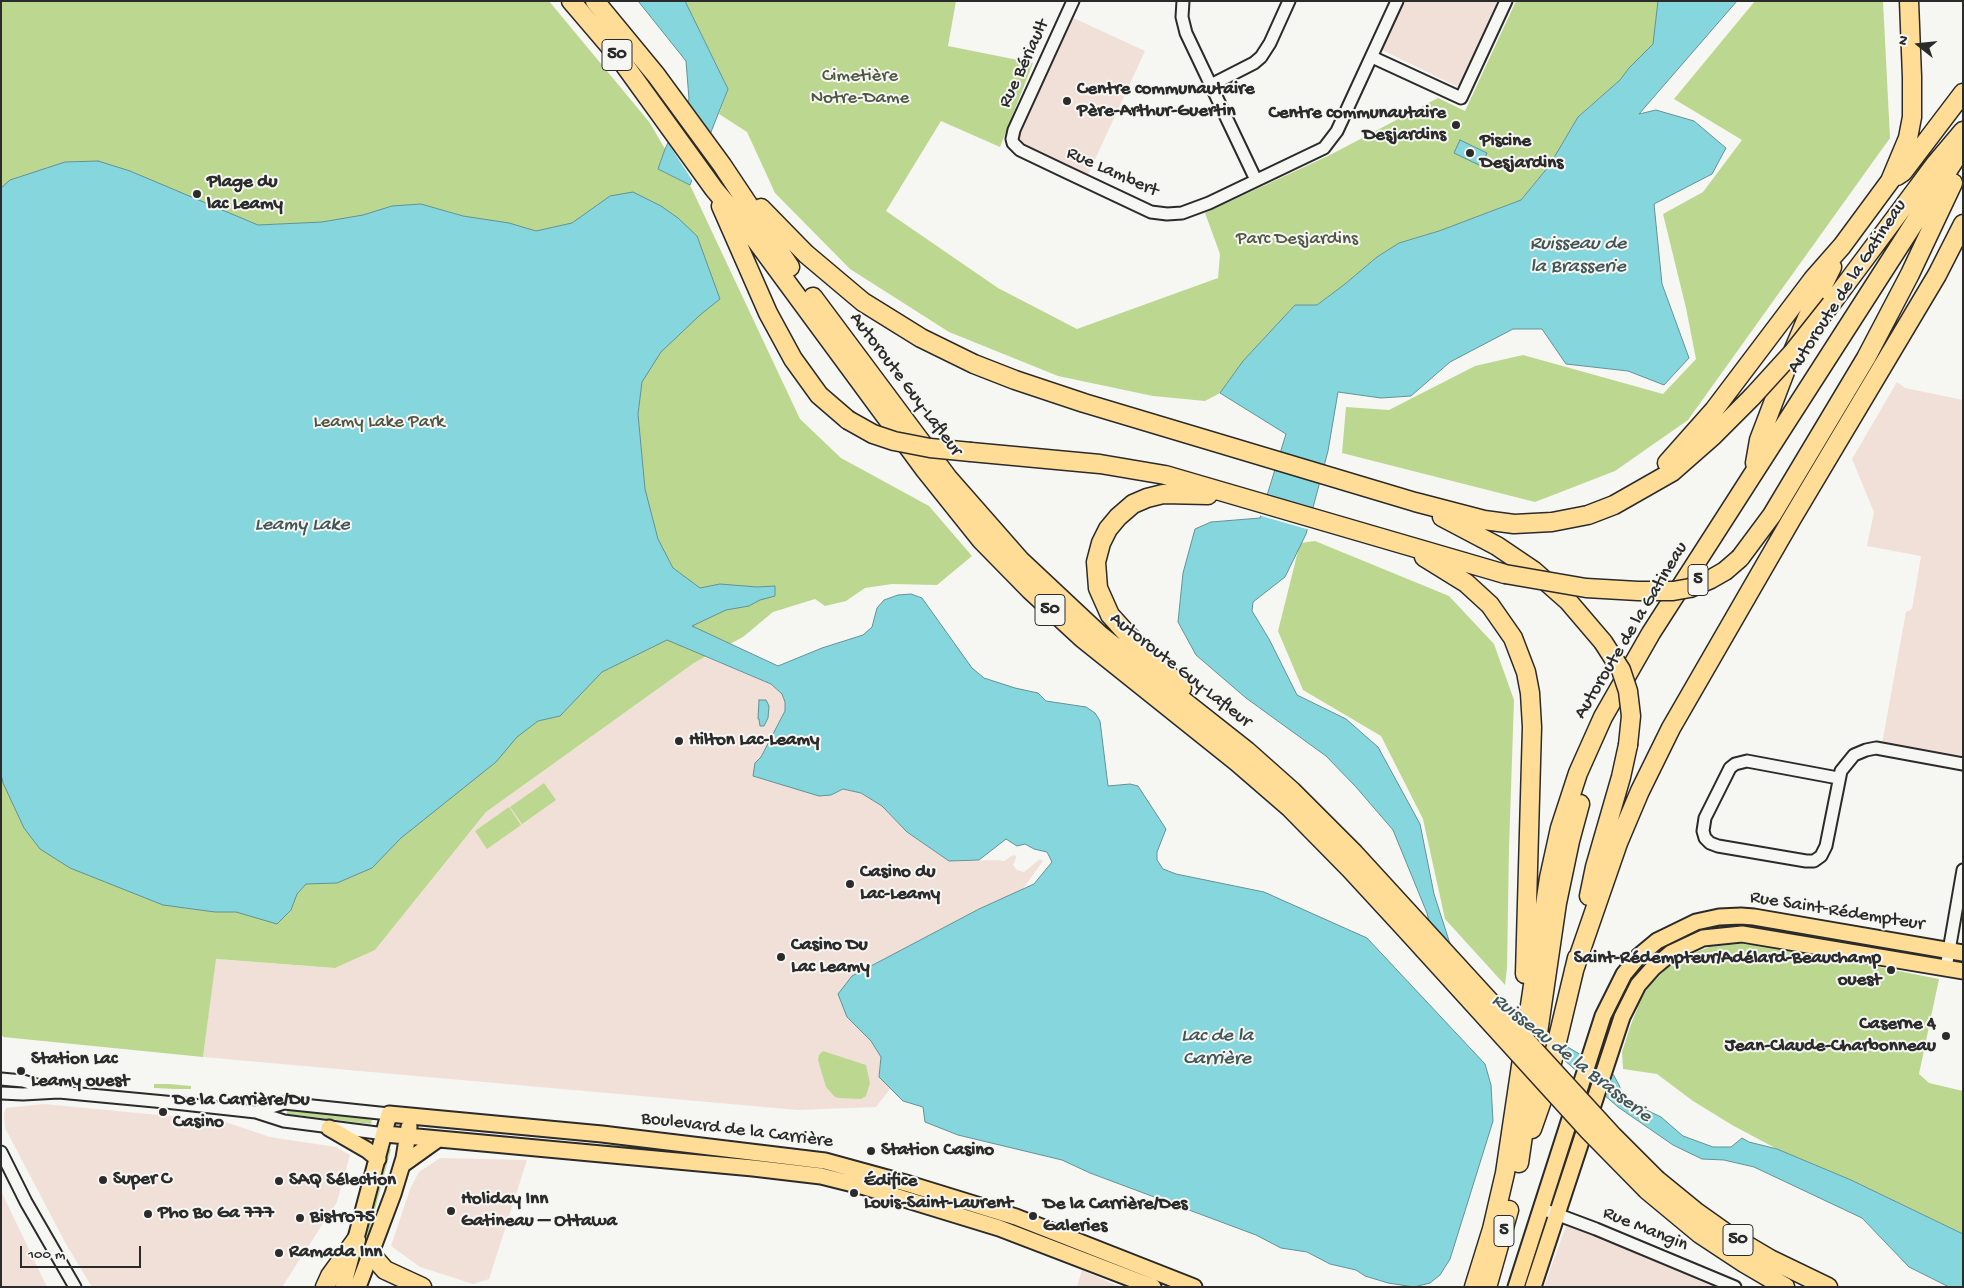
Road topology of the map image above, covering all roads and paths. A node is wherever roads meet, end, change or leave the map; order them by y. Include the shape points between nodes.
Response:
1 (571, 1) edge
2 (595, 1) edge
3 (1073, 1) edge
4 (1183, 1) edge
5 (1289, 1) edge
6 (1397, 1) edge
7 (1506, 1) edge
8 (1910, 1) edge
9 (1372, 56) junction
10 (1211, 85) junction
11 (1963, 93) edge
12 (1963, 131) edge
13 (1013, 143) joint
14 (1963, 147) edge
15 (722, 165) junction
16 (1958, 176) edge
17 (1256, 180) junction
18 (1890, 181) junction
19 (714, 190) junction
20 (1961, 226) edge
21 (1842, 246) junction
22 (1866, 358) junction
23 (1754, 473) junction
24 (1243, 497) junction
25 (1630, 497) junction
26 (1415, 502) junction
27 (1402, 544) junction
28 (1247, 751) junction
29 (1963, 764) edge
30 (1838, 778) junction
31 (1963, 870) edge
32 (1414, 929) junction
33 (1956, 952) edge
34 (1946, 968) junction
35 (1574, 970) junction
36 (1963, 971) edge
37 (1532, 1018) junction
38 (1528, 1058) junction
39 (1, 1079) edge
40 (59, 1092) junction
41 (1, 1094) edge
42 (256, 1112) junction
43 (389, 1114) junction
44 (411, 1116) junction
45 (329, 1128) junction
46 (385, 1134) junction
47 (408, 1136) junction
48 (437, 1140) junction
49 (1, 1152) edge
50 (378, 1159) junction
51 (402, 1164) junction
52 (1517, 1174) junction
53 (1652, 1185) junction
54 (1540, 1208) junction
55 (1556, 1214) junction
56 (356, 1240) junction
57 (370, 1253) junction
58 (75, 1287) edge
59 (325, 1287) edge
60 (343, 1287) edge
61 (358, 1287) edge
62 (422, 1287) edge
63 (1153, 1287) edge
64 (1194, 1287) edge
65 (1474, 1287) edge
66 (1487, 1287) edge
67 (1516, 1287) edge
68 (1533, 1287) edge
69 (1735, 1287) edge
70 (1785, 1287) edge
71 (1828, 1287) edge

1 - 19 highway, Autoroute Guy-Lafleur / 50 via 659,111
2 - 15 highway, Autoroute Guy-Lafleur / 50 via 632,44
3 - 13 street, Rue Bériault via 1014,130
4 - 10 street via 1182,18 1186,33
5 - 10 street via 1261,57
6 - 9 street, Rue Lambert
7 - 9 street via 1462,98
8 - 18 highway via 1911,124
9 - 17 street, Rue Lambert via 1329,143 1318,152
10 - 17 street
11 - 18 highway via 1903,172
12 - 25 highway, bridge via 1793,352 1713,436 1672,472
13 - 17 street, Rue Lambert via 1020,150 1158,213 1175,214 1191,210
14 - 23 highway, Autoroute de la Gatineau / 5
15 - 26 highway via 782,231 838,282 883,315 938,347 984,369 1054,394
15 - 28 highway, Autoroute Guy-Lafleur / 50 via 786,261 938,466 997,536 1094,630
16 - 22 highway
16 - 37 highway, Autoroute de la Gatineau / 5 via 1656,647 1609,731 1586,786 1570,841
18 - 21 highway
19 - 24 highway, bridge via 790,354 814,390 848,420 873,434 899,442 936,449 1125,468 1165,475
19 - 32 highway, Autoroute Guy-Lafleur / 50 via 749,231 929,476 991,550 1082,638 1289,807
20 - 22 highway
20 - 35 highway via 1936,275 1671,728 1622,832
21 - 23 highway via 1791,356 1760,440
21 - 25 highway via 1812,279 1696,432
22 - 27 highway, bridge via 1772,515 1740,558 1712,580 1672,591 1593,588 1505,574
23 - 37 highway, Autoroute de la Gatineau / 5 via 1651,633 1603,717 1578,773 1560,828 1540,926
24 - 27 highway
24 - 28 highway via 1174,493 1138,502 1121,513 1108,529 1098,552 1096,573 1100,597 1117,623
25 - 26 highway via 1580,517 1524,524 1484,520
26 - 35 highway, bridge via 1493,543 1534,571 1568,601 1603,642 1621,670 1631,716 1628,745 1595,867
27 - 37 highway via 1466,583 1484,599 1509,631 1522,657 1530,693 1532,727 1524,944
28 - 32 highway, Autoroute Guy-Lafleur / 50 via 1330,827
29 - 30 street via 1872,749 1849,760
30 - 30 street via 1747,761 1735,764 1730,768 1703,825 1705,838 1718,846 1814,861 1826,846
31 - 33 street via 1953,927
32 - 53 highway, Autoroute Guy-Lafleur / 50, bridge via 1589,1131
33 - 34 street
33 - 54 main road, Rue Saint-Rédempteur via 1754,917 1719,917 1696,922 1657,941 1632,964 1610,1000
34 - 36 main road, Rue Saint-Rédempteur
34 - 55 main road, Rue Saint-Rédempteur via 1756,935 1728,934 1703,938 1671,953 1645,977 1627,1004
35 - 52 highway via 1545,1092
37 - 38 highway, Autoroute de la Gatineau / 5
38 - 52 highway, Autoroute de la Gatineau / 5
38 - 65 highway, Autoroute de la Gatineau / 5 via 1492,1229
39 - 40 street, Boulevard de la Carrière via 23,1081
40 - 41 street, Boulevard de la Carrière
40 - 42 street, Boulevard de la Carrière
42 - 43 street, Boulevard de la Carrière via 284,1103
42 - 45 street, Boulevard de la Carrière via 284,1122
43 - 44 main road, Boulevard de la Carrière
43 - 46 main road
44 - 47 main road
44 - 64 main road, Boulevard de la Carrière via 824,1160 1016,1217
45 - 46 street, Boulevard de la Carrière
45 - 50 main road
46 - 47 main road, Boulevard de la Carrière
46 - 50 main road
47 - 48 main road, Boulevard de la Carrière
47 - 51 main road
48 - 51 main road
48 - 63 main road, Boulevard de la Carrière via 753,1168 829,1178 1011,1232
49 - 58 street
50 - 56 main road
51 - 57 main road
52 - 66 highway, Autoroute de la Gatineau / 5
53 - 70 highway, Autoroute Guy-Lafleur / 50 via 1700,1234
53 - 71 highway, Autoroute Guy-Lafleur / 50 via 1726,1233
54 - 55 street, Rue Mangin
54 - 67 main road, Rue Saint-Rédempteur
55 - 68 main road, Rue Saint-Rédempteur
55 - 69 street, Rue Mangin
56 - 59 highway
56 - 60 main road
57 - 61 main road
57 - 62 highway via 385,1270

